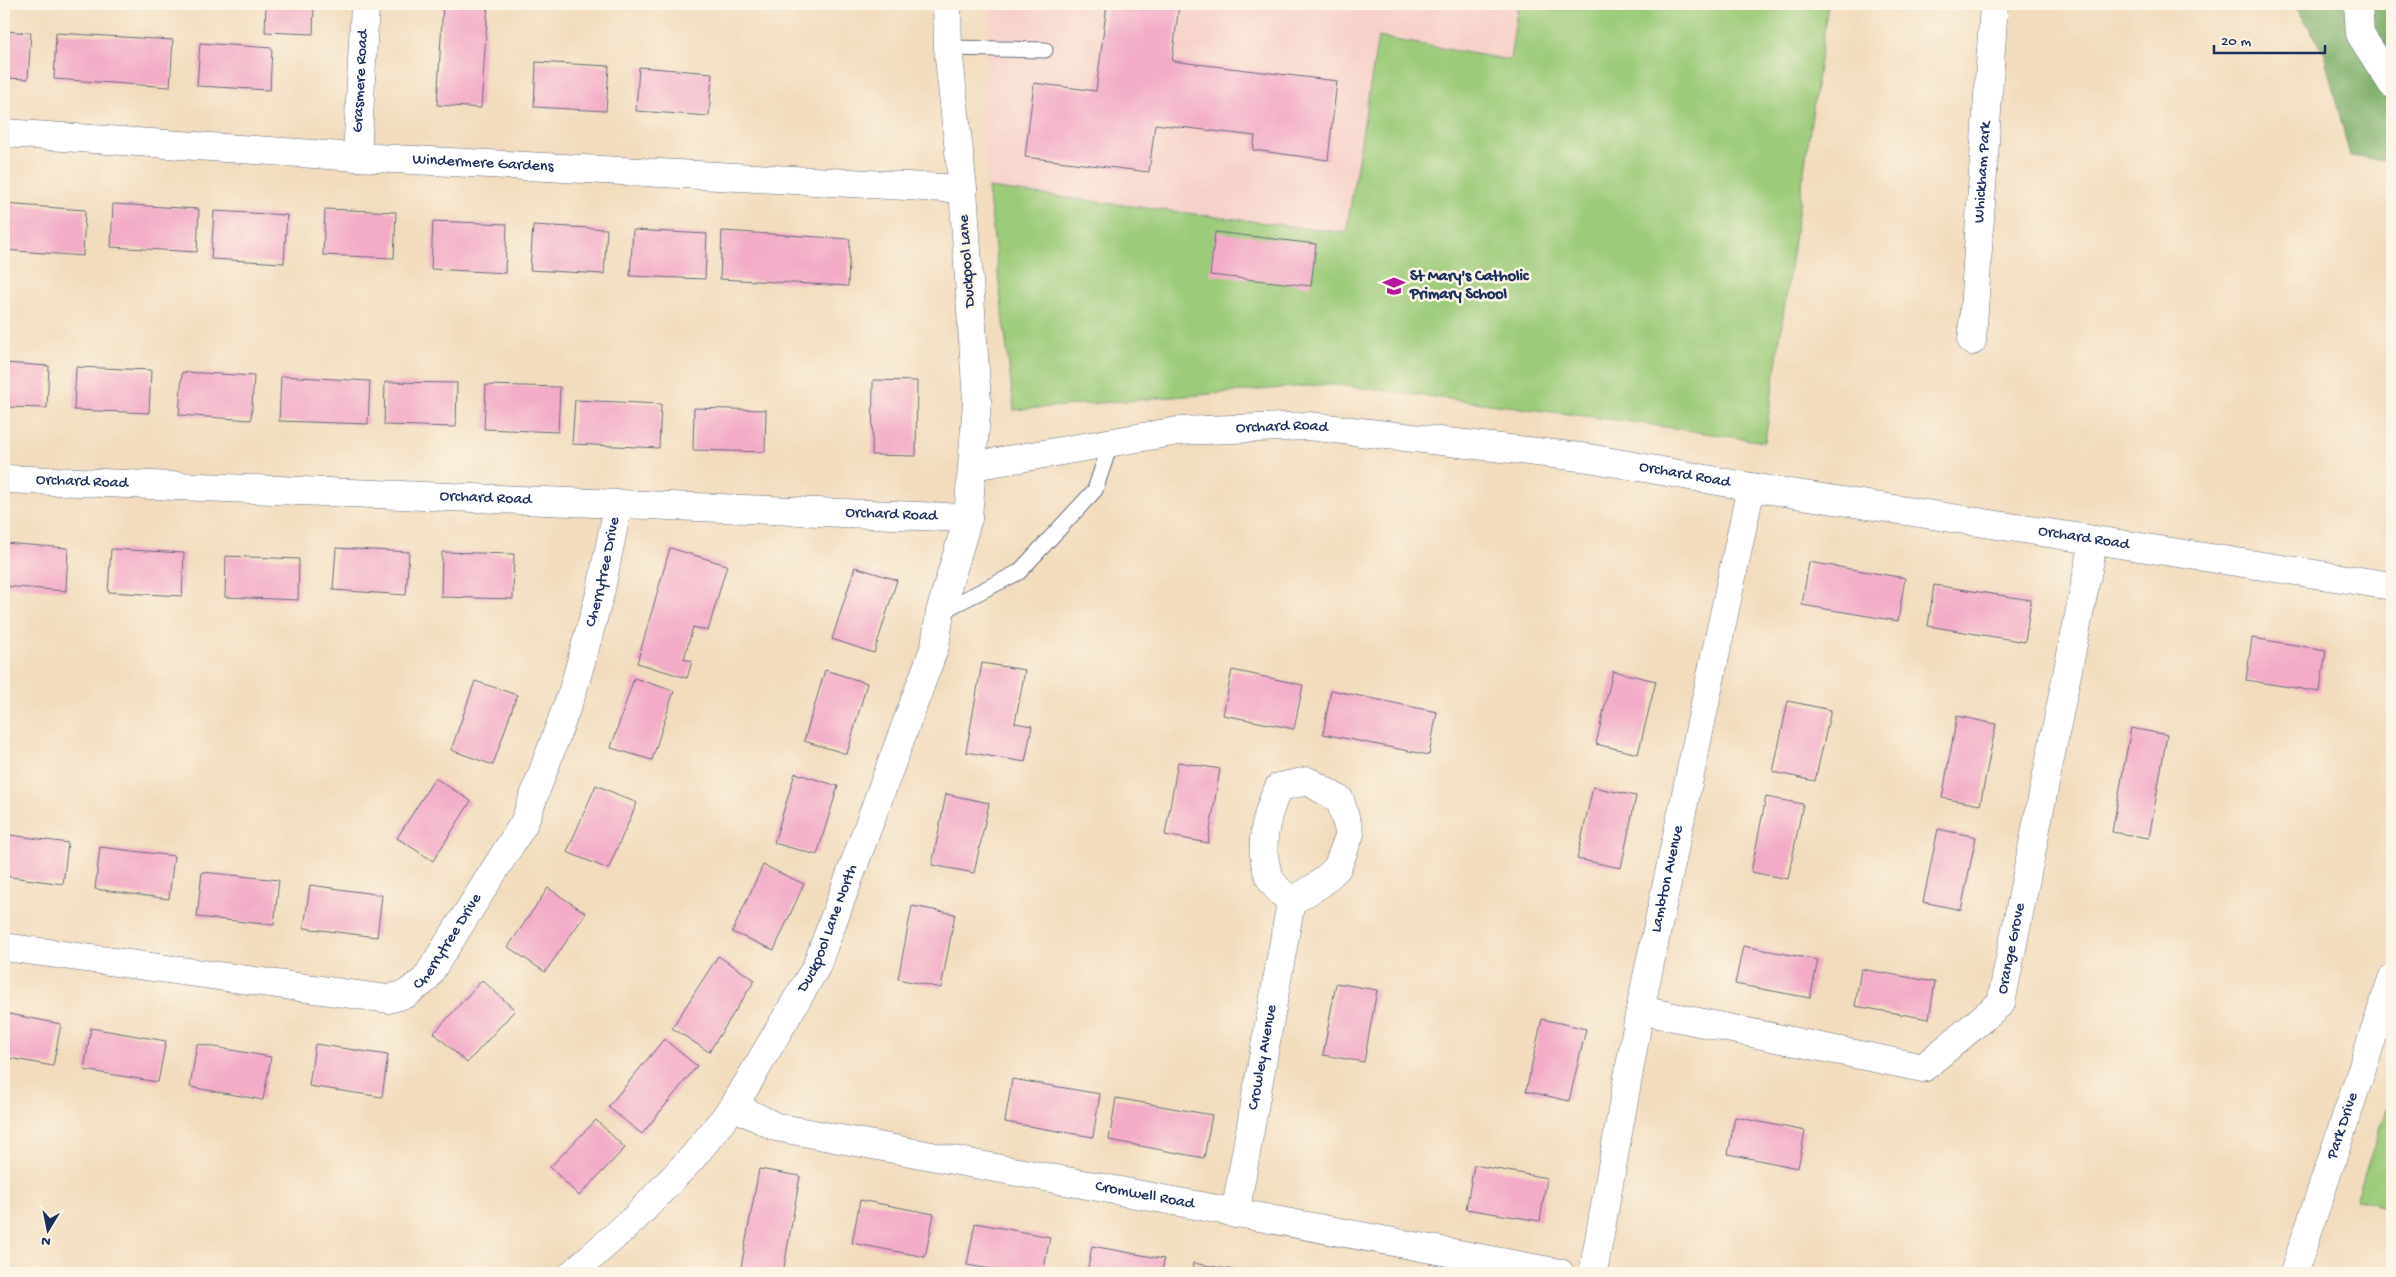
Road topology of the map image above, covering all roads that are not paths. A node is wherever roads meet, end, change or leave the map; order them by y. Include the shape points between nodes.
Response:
1 (365, 4) edge
2 (947, 4) edge
3 (1994, 4) edge
4 (2358, 4) edge
5 (948, 48) junction
6 (1046, 50) dead end
7 (2392, 84) edge
8 (4, 133) edge
9 (357, 158) junction
10 (963, 189) junction
11 (1972, 341) dead end
12 (1111, 442) junction
13 (973, 466) junction
14 (4, 479) edge
15 (1750, 486) junction
16 (618, 505) junction
17 (968, 518) junction
18 (2094, 540) junction
19 (2392, 586) edge
20 (940, 612) junction
21 (1291, 902) dead end
22 (4, 947) edge
23 (2392, 979) edge
24 (1640, 1010) junction
25 (734, 1106) junction
26 (1235, 1214) junction
27 (573, 1273) edge
28 (1560, 1273) edge
29 (1593, 1273) edge
30 (2294, 1273) edge

1 - 9 street, Grasmere Road
2 - 5 street, Duckpool Lane
3 - 11 street, Whickham Park
4 - 7 street via 2360,34
5 - 6 lane
5 - 10 street, Duckpool Lane
8 - 9 street, Windermere Gardens
9 - 10 street, Windermere Gardens
10 - 13 street, Duckpool Lane via 977,402
12 - 13 street, Orchard Road
12 - 15 street, Orchard Road via 1178,431 1308,426 1589,458
12 - 20 lane via 1095,490 1019,572
13 - 17 street, Duckpool Lane
14 - 16 street, Orchard Road
15 - 18 street, Orchard Road
15 - 24 street, Lambton Avenue
16 - 17 street, Orchard Road
16 - 22 street, Cherrytree Drive via 600,594 572,690 524,823 425,980 406,994 388,999
17 - 20 street, Duckpool Lane North
18 - 19 street, Orchard Road
18 - 24 street, Orange Grove via 2001,1003 1923,1068
20 - 25 street, Duckpool Lane North via 935,646 816,967
21 - 26 street, Crowley Avenue
23 - 30 street, Park Drive
24 - 29 street, Lambton Avenue
25 - 26 street, Cromwell Road via 776,1127
25 - 27 street, Duckpool Lane North via 693,1157 635,1218
26 - 28 street, Cromwell Road

